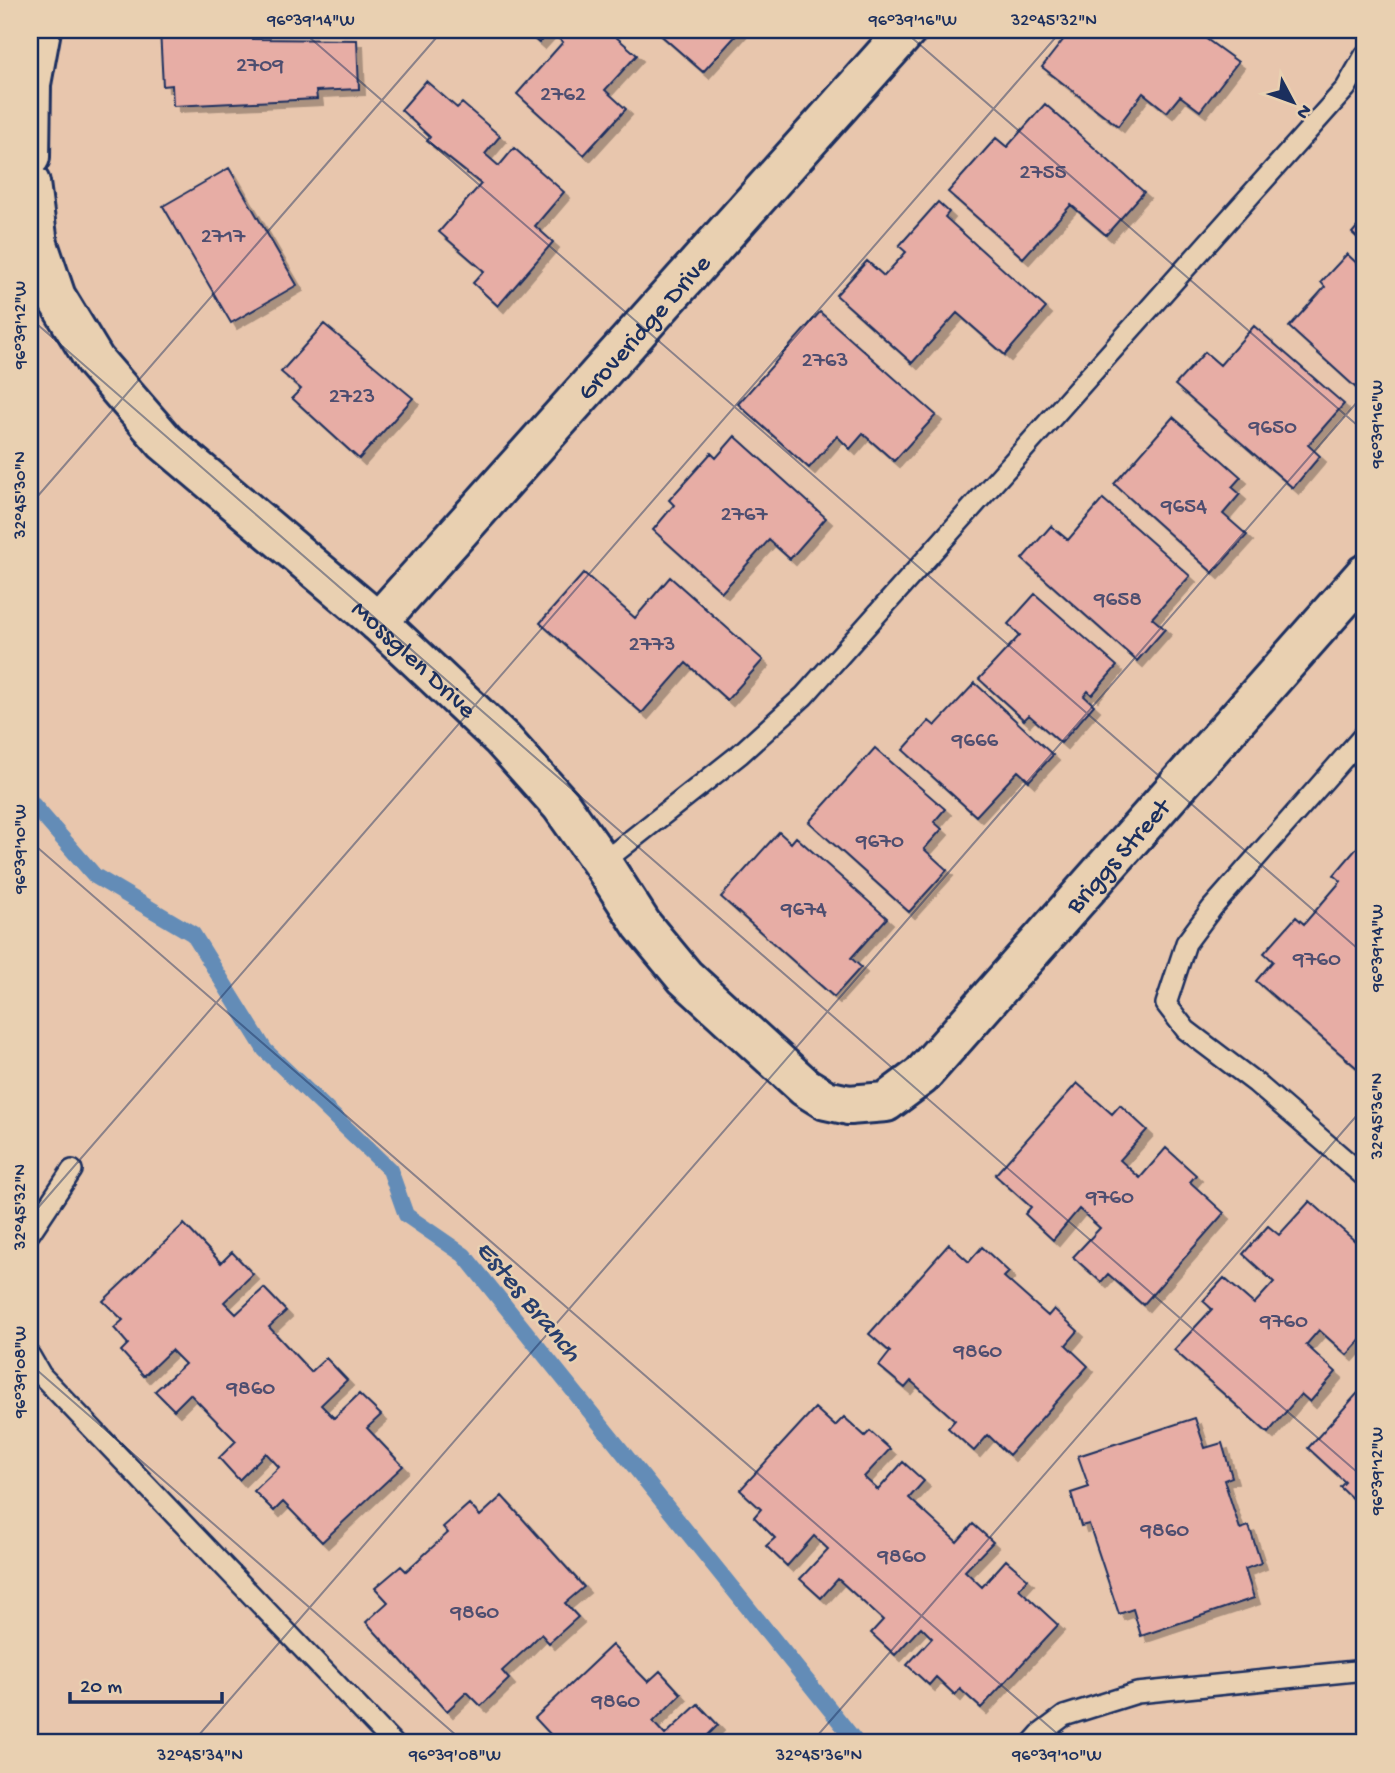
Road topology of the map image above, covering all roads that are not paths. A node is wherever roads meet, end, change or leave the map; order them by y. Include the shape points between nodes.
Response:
1 (40, 30) edge
2 (907, 30) edge
3 (1365, 55) edge
4 (30, 158) edge
5 (30, 183) edge
6 (1365, 574) edge
7 (378, 622) junction
8 (1365, 734) edge
9 (602, 863) junction
10 (849, 1105) joint
11 (72, 1170) dead end
12 (1365, 1177) edge
13 (30, 1233) edge
14 (30, 1356) edge
15 (1365, 1671) edge
16 (393, 1743) edge
17 (1032, 1743) edge

1 - 4 street via 31,83
2 - 7 street, Groveridge Drive
3 - 9 lane via 1346,88 804,696 740,754
5 - 7 street, Mossglen Drive via 38,244 56,297 95,361 165,442
6 - 10 street, Briggs Street via 920,1076 886,1102
7 - 9 street, Mossglen Drive via 502,739 561,805
8 - 12 lane via 1186,943 1166,1004 1186,1030
9 - 10 street, Mossglen Drive via 642,925 685,977 804,1087 826,1100
11 - 13 lane
14 - 16 lane via 41,1375
15 - 17 lane via 1137,1693 1064,1716

